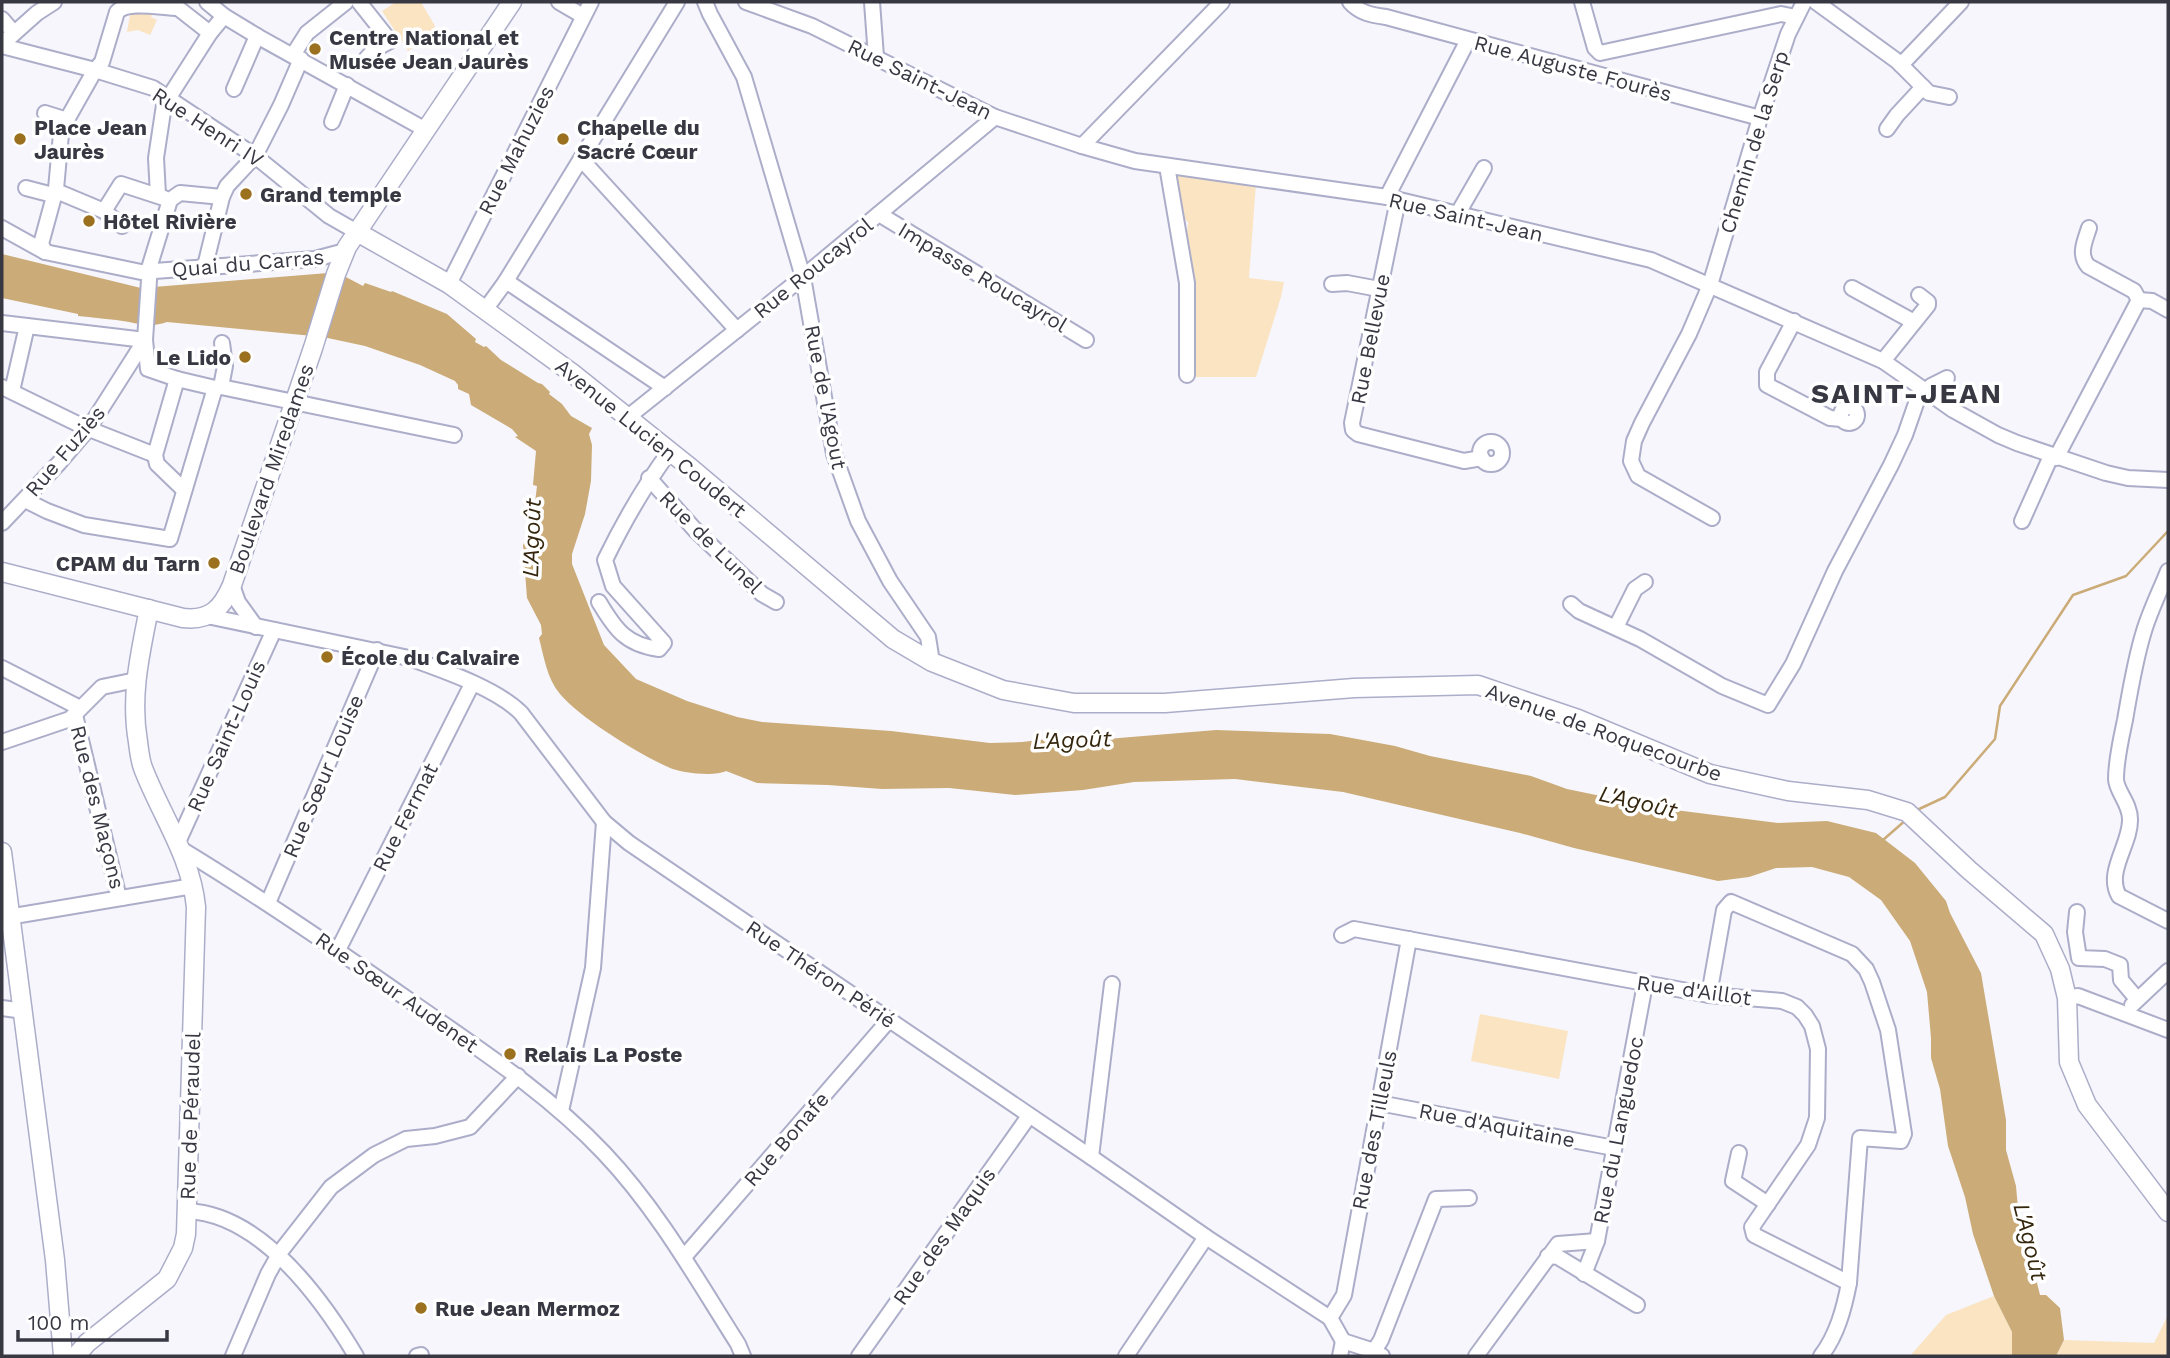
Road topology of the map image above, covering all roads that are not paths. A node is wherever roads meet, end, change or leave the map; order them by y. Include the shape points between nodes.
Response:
1 (54, 2) edge
2 (207, 2) edge
3 (320, 2) edge
4 (346, 2) edge
5 (359, 2) edge
6 (512, 2) edge
7 (559, 2) edge
8 (591, 2) edge
9 (677, 2) edge
10 (705, 2) edge
11 (746, 2) edge
12 (872, 2) edge
13 (1222, 2) edge
14 (1350, 2) edge
15 (1370, 2) edge
16 (1582, 2) edge
17 (1804, 2) edge
18 (1816, 2) edge
19 (1961, 2) edge
20 (140, 3) edge
21 (180, 5) edge
22 (224, 16) junction
23 (583, 16) junction
24 (328, 17) junction
25 (1386, 17) junction
26 (1796, 17) junction
27 (2, 19) edge
28 (210, 33) junction
29 (257, 36) junction
30 (6, 40) edge
31 (1468, 40) junction
32 (297, 57) junction
33 (876, 57) junction
34 (366, 59) dead end
35 (1900, 65) junction
36 (95, 70) junction
37 (347, 85) junction
38 (1923, 88) junction
39 (234, 89) dead end
40 (168, 96) junction
41 (1949, 97) dead end
42 (45, 113) dead end
43 (995, 117) junction
44 (1760, 118) junction
45 (64, 119) junction
46 (332, 122) dead end
47 (1887, 129) dead end
48 (426, 130) junction
49 (1082, 146) junction
50 (255, 156) junction
51 (581, 159) junction
52 (1167, 166) junction
53 (1484, 168) dead end
54 (26, 188) dead end
55 (54, 194) junction
56 (222, 197) junction
57 (164, 198) junction
58 (1393, 199) junction
59 (104, 211) junction
60 (879, 214) junction
61 (1457, 215) junction
62 (122, 226) dead end
63 (2, 228) edge
64 (2090, 228) dead end
65 (357, 232) junction
66 (345, 251) junction
67 (45, 252) junction
68 (202, 268) junction
69 (150, 272) junction
70 (803, 277) junction
71 (506, 281) junction
72 (449, 284) junction
73 (1332, 284) dead end
74 (1710, 285) junction
75 (1852, 288) dead end
76 (1379, 289) junction
77 (1919, 295) dead end
78 (2139, 300) junction
79 (485, 310) junction
80 (2168, 310) edge
81 (1794, 321) junction
82 (1914, 321) junction
83 (2, 323) edge
84 (27, 326) junction
85 (737, 330) junction
86 (145, 338) junction
87 (1086, 340) dead end
88 (222, 343) dead end
89 (1883, 361) junction
90 (1187, 375) dead end
91 (1947, 378) dead end
92 (177, 379) junction
93 (218, 387) junction
94 (665, 388) junction
95 (7, 389) edge
96 (1923, 391) junction
97 (294, 401) junction
98 (628, 417) junction
99 (1842, 419) dead end
100 (89, 428) junction
101 (454, 435) dead end
102 (670, 451) junction
103 (155, 455) junction
104 (2054, 457) junction
105 (1482, 458) dead end
106 (649, 478) junction
107 (2168, 480) edge
108 (184, 490) junction
109 (25, 500) junction
110 (1712, 518) dead end
111 (2022, 521) dead end
112 (2, 523) edge
113 (2168, 571) edge
114 (2, 572) edge
115 (1645, 582) dead end
116 (229, 592) junction
117 (599, 602) dead end
118 (776, 603) dead end
119 (1572, 604) dead end
120 (149, 610) junction
121 (207, 616) junction
122 (256, 627) junction
123 (1616, 627) junction
124 (274, 630) junction
125 (377, 650) junction
126 (933, 662) junction
127 (2, 668) edge
128 (136, 680) junction
129 (472, 684) junction
130 (77, 711) junction
131 (2, 741) edge
132 (604, 822) junction
133 (180, 846) junction
134 (2, 852) edge
135 (193, 886) junction
136 (122, 898) junction
137 (268, 902) junction
138 (10, 912) junction
139 (2077, 912) dead end
140 (2168, 921) edge
141 (1342, 935) dead end
142 (1409, 939) junction
143 (1437, 944) junction
144 (338, 950) junction
145 (2078, 958) junction
146 (1406, 962) junction
147 (2060, 969) junction
148 (2168, 971) edge
149 (1112, 984) dead end
150 (1645, 984) junction
151 (1709, 995) junction
152 (2067, 998) junction
153 (2137, 999) junction
154 (2, 1008) edge
155 (23, 1011) junction
156 (2124, 1013) junction
157 (889, 1020) junction
158 (2168, 1030) edge
159 (518, 1076) junction
160 (566, 1088) junction
161 (546, 1098) junction
162 (1379, 1103) junction
163 (561, 1111) junction
164 (1029, 1116) junction
165 (1615, 1148) junction
166 (1739, 1153) dead end
167 (1091, 1157) junction
168 (1469, 1198) dead end
169 (1768, 1204) junction
170 (187, 1211) junction
171 (2168, 1212) edge
172 (1206, 1237) junction
173 (1597, 1241) junction
174 (278, 1256) junction
175 (1548, 1256) junction
176 (684, 1257) junction
177 (1584, 1274) junction
178 (1849, 1283) junction
179 (1637, 1305) dead end
180 (61, 1314) junction
181 (1330, 1318) junction
182 (1343, 1341) junction
183 (81, 1350) edge
184 (1378, 1354) edge
185 (1476, 1355) edge
186 (62, 1356) edge
187 (233, 1356) edge
188 (356, 1356) edge
189 (743, 1356) edge
190 (859, 1356) edge
191 (1126, 1356) edge
192 (1340, 1356) edge
193 (1821, 1356) edge

1 - 30 street
2 - 22 street
3 - 24 street
4 - 24 street
5 - 34 street via 375,11 390,41
6 - 48 main road, Boulevard Miredames
7 - 23 street
8 - 23 street, Rue Mahuzies
9 - 51 street
10 - 70 street, Rue de l'Agout via 744,77
11 - 33 street, Rue Saint-Jean via 812,26
12 - 33 street
13 - 49 street
14 - 25 street, Rue Auguste Fourès via 1362,12
15 - 25 street, Rue Auguste Fourès
16 - 26 street via 1600,53 1781,14
17 - 26 street, Chemin de la Serp
18 - 35 street
19 - 35 street
20 - 21 street via 162,8
20 - 36 street via 119,9 102,62
21 - 28 street
22 - 28 street
22 - 29 street
23 - 72 street, Rue Mahuzies
24 - 32 street via 307,33
25 - 31 street, Rue Auguste Fourès
26 - 44 street, Chemin de la Serp
27 - 30 street
28 - 40 street
29 - 32 street
29 - 39 street
30 - 36 street, Rue Henri IV
31 - 44 street, Rue Auguste Fourès
31 - 58 street, Rue Bellevue
32 - 37 street
32 - 50 street via 281,106
33 - 43 street, Rue Saint-Jean
35 - 38 street
36 - 40 street, Rue Henri IV
36 - 45 street
37 - 46 street
37 - 48 street
38 - 41 street
38 - 47 street
40 - 50 street, Rue Henri IV
40 - 57 street via 156,158
42 - 45 street
43 - 49 street, Rue Saint-Jean
43 - 60 street, Rue Roucayrol
44 - 74 street, Chemin de la Serp
45 - 55 street
48 - 65 main road, Boulevard Miredames
49 - 52 street, Rue Saint-Jean
50 - 56 street
50 - 65 street, Rue Henri IV via 329,216
51 - 71 street
51 - 85 street
52 - 58 street, Rue Saint-Jean
52 - 90 street via 1187,283
53 - 61 street
54 - 55 street
55 - 59 street
55 - 67 street via 41,244
56 - 57 street via 180,193
56 - 68 street
57 - 59 street via 117,181
57 - 69 street
58 - 61 street, Rue Saint-Jean
58 - 76 street, Rue Bellevue
59 - 62 street
60 - 70 street, Rue Roucayrol
60 - 87 street, Impasse Roucayrol
61 - 74 street, Rue Saint-Jean via 1651,260
63 - 67 street, Quai du Carras
64 - 78 street via 2084,261 2134,291
65 - 66 main road, Boulevard Miredames
65 - 72 main road, Avenue Lucien Coudert
66 - 68 street, Quai du Carras via 316,259
66 - 97 main road, Boulevard Miredames
67 - 69 street, Quai du Carras
68 - 69 street, Quai du Carras
69 - 86 street
70 - 85 street, Rue Roucayrol
70 - 126 street, Rue de l'Agout via 834,454 858,521 890,581 928,637
71 - 79 street
71 - 94 street
72 - 79 main road, Avenue Lucien Coudert
73 - 76 street
74 - 81 street, Rue Saint-Jean
74 - 110 street, Chemin de la Serp via 1634,441 1632,461 1638,476
75 - 82 street
76 - 105 street, Rue Bellevue via 1353,430 1464,461
77 - 82 street via 1928,305
78 - 80 street
78 - 104 street
79 - 98 main road, Avenue Lucien Coudert
81 - 89 street, Rue Saint-Jean
81 - 99 street via 1767,372 1767,385 1830,418
82 - 89 street
83 - 84 street
84 - 86 street
84 - 95 street
85 - 94 street, Rue Roucayrol
86 - 92 street via 148,369
86 - 100 street, Rue Fuziès
88 - 93 street via 225,366
89 - 96 street, Rue Saint-Jean
91 - 96 street
92 - 93 street
92 - 103 street
93 - 97 street
93 - 108 street
94 - 98 street, Rue Roucayrol
95 - 100 street
96 - 104 street, Rue Saint-Jean via 1998,435
96 - 123 street via 1891,466 1768,705 1722,686
97 - 101 street
97 - 116 main road, Boulevard Miredames
98 - 102 main road, Avenue Lucien Coudert
100 - 103 street
100 - 109 street, Rue Fuziès
102 - 106 street
102 - 126 main road, Avenue Lucien Coudert via 893,639
103 - 108 street via 157,464
104 - 107 street, Rue Saint-Jean via 2106,474
104 - 111 street
106 - 117 street via 605,560 613,586 664,643 659,649 629,639 615,629
106 - 118 street, Rue de Lunel via 696,531
108 - 109 street via 170,539 84,525
109 - 112 street, Rue Fuziès
113 - 140 street via 2144,630 2120,746 2115,782 2129,807 2130,819 2114,888 2119,896
114 - 120 main road
115 - 123 street via 1635,589
116 - 121 main road
116 - 122 street
119 - 123 street
120 - 121 main road via 194,619
120 - 128 main road
121 - 122 street, Rue Théron Périé
122 - 124 street, Rue Théron Périé
124 - 125 street, Rue Théron Périé
124 - 133 street, Rue Saint-Louis
125 - 129 street, Rue Théron Périé
125 - 137 street, Rue Sœur Louise
126 - 147 main road, Avenue de Roquecourbe via 1003,690 1074,703 1165,703 1354,688 1478,685 1578,719 1710,774 1788,791 1868,800 1911,815 2044,934
127 - 130 street
128 - 130 street via 102,687
128 - 133 main road via 134,708 141,765
129 - 132 street, Rue Théron Périé via 511,703 521,713
129 - 144 street, Rue Fermat
130 - 131 street via 70,719
130 - 136 street, Rue des Maçons
132 - 157 street, Rue Théron Périé
132 - 160 street via 593,968
133 - 135 main road, Rue de Péraudel
133 - 137 street, Rue Sœur Audenet
134 - 138 main road
135 - 136 street
135 - 170 main road, Rue de Péraudel via 197,918
136 - 138 street via 14,916
137 - 144 street, Rue Sœur Audenet
138 - 155 main road
139 - 145 street
141 - 142 street, Rue d'Aillot via 1354,929
142 - 143 street, Rue d'Aillot
142 - 146 street, Rue des Tilleuls
143 - 146 street
143 - 150 street, Rue d'Aillot
144 - 159 street, Rue Sœur Audenet
145 - 147 street via 2070,967
145 - 153 street via 2120,965 2121,980
146 - 162 street, Rue des Tilleuls
147 - 152 main road, Avenue de Roquecourbe
148 - 153 street
149 - 167 street
150 - 151 street, Rue d'Aillot
150 - 165 street, Rue du Languedoc
151 - 169 street, Rue d'Aillot via 1782,1001 1797,1007 1817,1040 1817,1118 1808,1145
151 - 178 street via 1724,910 1731,902 1852,954 1866,969 1888,1030 1904,1134 1901,1141 1860,1138
152 - 156 street via 2078,996
152 - 171 main road, Avenue de Roquecourbe via 2069,1062 2087,1105
153 - 156 street
154 - 155 street
155 - 180 main road
156 - 158 street
157 - 164 street, Rue Théron Périé
157 - 176 street, Rue Bonafe
159 - 161 street, Rue Sœur Audenet
159 - 174 street via 470,1127 406,1139 374,1155 331,1187
160 - 161 street
160 - 163 street
161 - 163 street, Rue Sœur Audenet
162 - 165 street, Rue d'Aquitaine
162 - 181 street, Rue des Tilleuls via 1344,1294
163 - 176 street, Rue Sœur Audenet via 629,1182
164 - 167 street, Rue Théron Périé
164 - 190 street, Rue des Maquis
165 - 173 street, Rue du Languedoc
166 - 169 street via 1733,1181
167 - 172 street, Rue Théron Périé
168 - 184 street via 1436,1199
169 - 178 street, Rue d'Aillot via 1752,1227 1754,1235
170 - 174 street via 241,1228
170 - 183 main road, Rue de Péraudel via 183,1248 167,1279
172 - 181 street, Rue Théron Périé
172 - 191 street
173 - 175 street via 1558,1244
173 - 177 street, Rue du Languedoc
174 - 187 street
174 - 188 street via 317,1298
175 - 177 street via 1558,1257
175 - 185 street
176 - 189 street, Rue Sœur Audenet
177 - 179 street
178 - 193 street via 1844,1307
180 - 183 main road, Rue de Péraudel via 66,1336
180 - 186 main road
181 - 182 street, Rue Théron Périé
182 - 184 street
182 - 192 street

